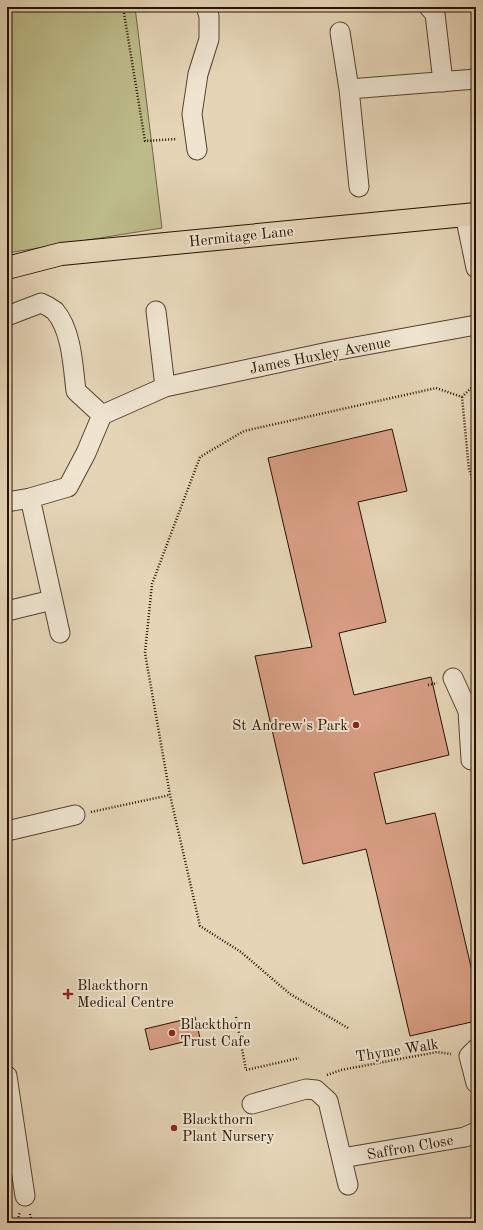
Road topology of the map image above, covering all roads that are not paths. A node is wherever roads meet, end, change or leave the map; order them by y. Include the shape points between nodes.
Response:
1 (206, 7) edge
2 (429, 7) edge
3 (340, 32) dead end
4 (476, 79) edge
5 (443, 82) junction
6 (349, 89) junction
7 (196, 144) road end
8 (359, 187) dead end
9 (471, 214) edge
10 (7, 268) edge
11 (476, 268) edge
12 (156, 311) dead end
13 (7, 316) edge
14 (476, 325) edge
15 (165, 387) junction
16 (102, 415) junction
17 (30, 498) junction
18 (7, 502) edge
19 (52, 600) junction
20 (7, 611) edge
21 (60, 634) dead end
22 (453, 678) dead end
23 (472, 711) edge
24 (471, 760) dead end
25 (75, 815) road end
26 (7, 831) edge
27 (473, 1052) edge
28 (7, 1076) edge
29 (476, 1083) edge
30 (252, 1104) dead end
31 (476, 1132) edge
32 (342, 1158) junction
33 (348, 1185) dead end
34 (25, 1196) dead end

1 - 7 street via 209,16 209,39 198,74 192,114
2 - 5 street via 435,14
3 - 6 street
4 - 5 street
5 - 6 street
6 - 8 street
9 - 10 main road, Hermitage Lane via 61,254
9 - 11 street
12 - 15 street
13 - 16 street via 42,303 54,310 61,321 71,351 76,391
14 - 15 street, James Huxley Avenue
15 - 16 street, James Huxley Avenue
16 - 17 street via 68,487
17 - 18 street
17 - 19 street
19 - 20 street
19 - 21 street
22 - 23 street
23 - 24 street
25 - 26 street
27 - 29 street
28 - 34 street
30 - 32 street via 306,1089 316,1090 328,1101
31 - 32 street, Saffron Close via 465,1137
32 - 33 street

